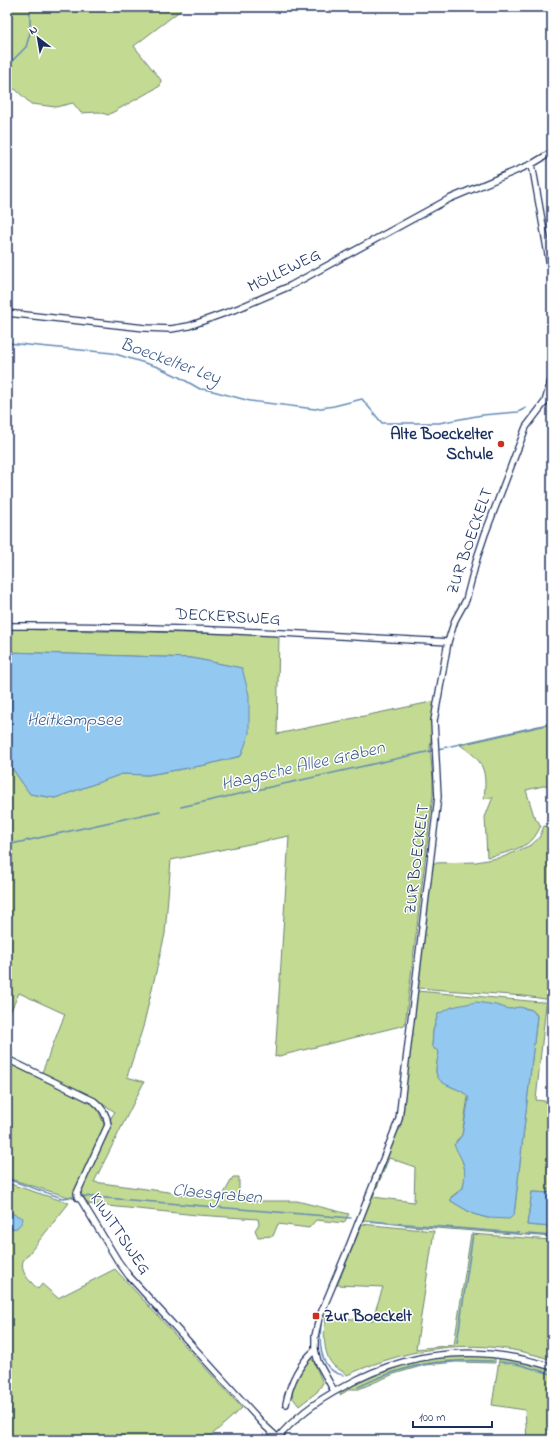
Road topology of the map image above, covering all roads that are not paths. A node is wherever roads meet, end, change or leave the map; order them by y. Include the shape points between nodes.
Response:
1 (552, 152) edge
2 (532, 164) junction
3 (552, 277) edge
4 (7, 313) edge
5 (552, 377) edge
6 (7, 626) edge
7 (448, 642) junction
8 (7, 1059) edge
9 (315, 1350) junction
10 (552, 1367) edge
11 (334, 1391) junction
12 (286, 1404) dead end
13 (277, 1439) edge

1 - 2 street, MÖLLEWEG
2 - 3 street
2 - 4 street, MÖLLEWEG via 449,200 290,286 189,326 171,329 145,328
5 - 7 street, ZUR BOECKELT via 546,402 526,427 485,534 466,600 455,620
6 - 7 street, DECKERSWEG via 164,628
7 - 9 street, ZUR BOECKELT via 434,721 438,797 399,1119 319,1318
8 - 13 street, KIWITTSWEG via 101,1106 108,1125 77,1193 78,1198 129,1276
9 - 11 street, ZUR BOECKELT via 318,1362
9 - 12 street via 306,1358 296,1374
10 - 11 street via 498,1355 442,1354 395,1364
11 - 13 street via 288,1426

